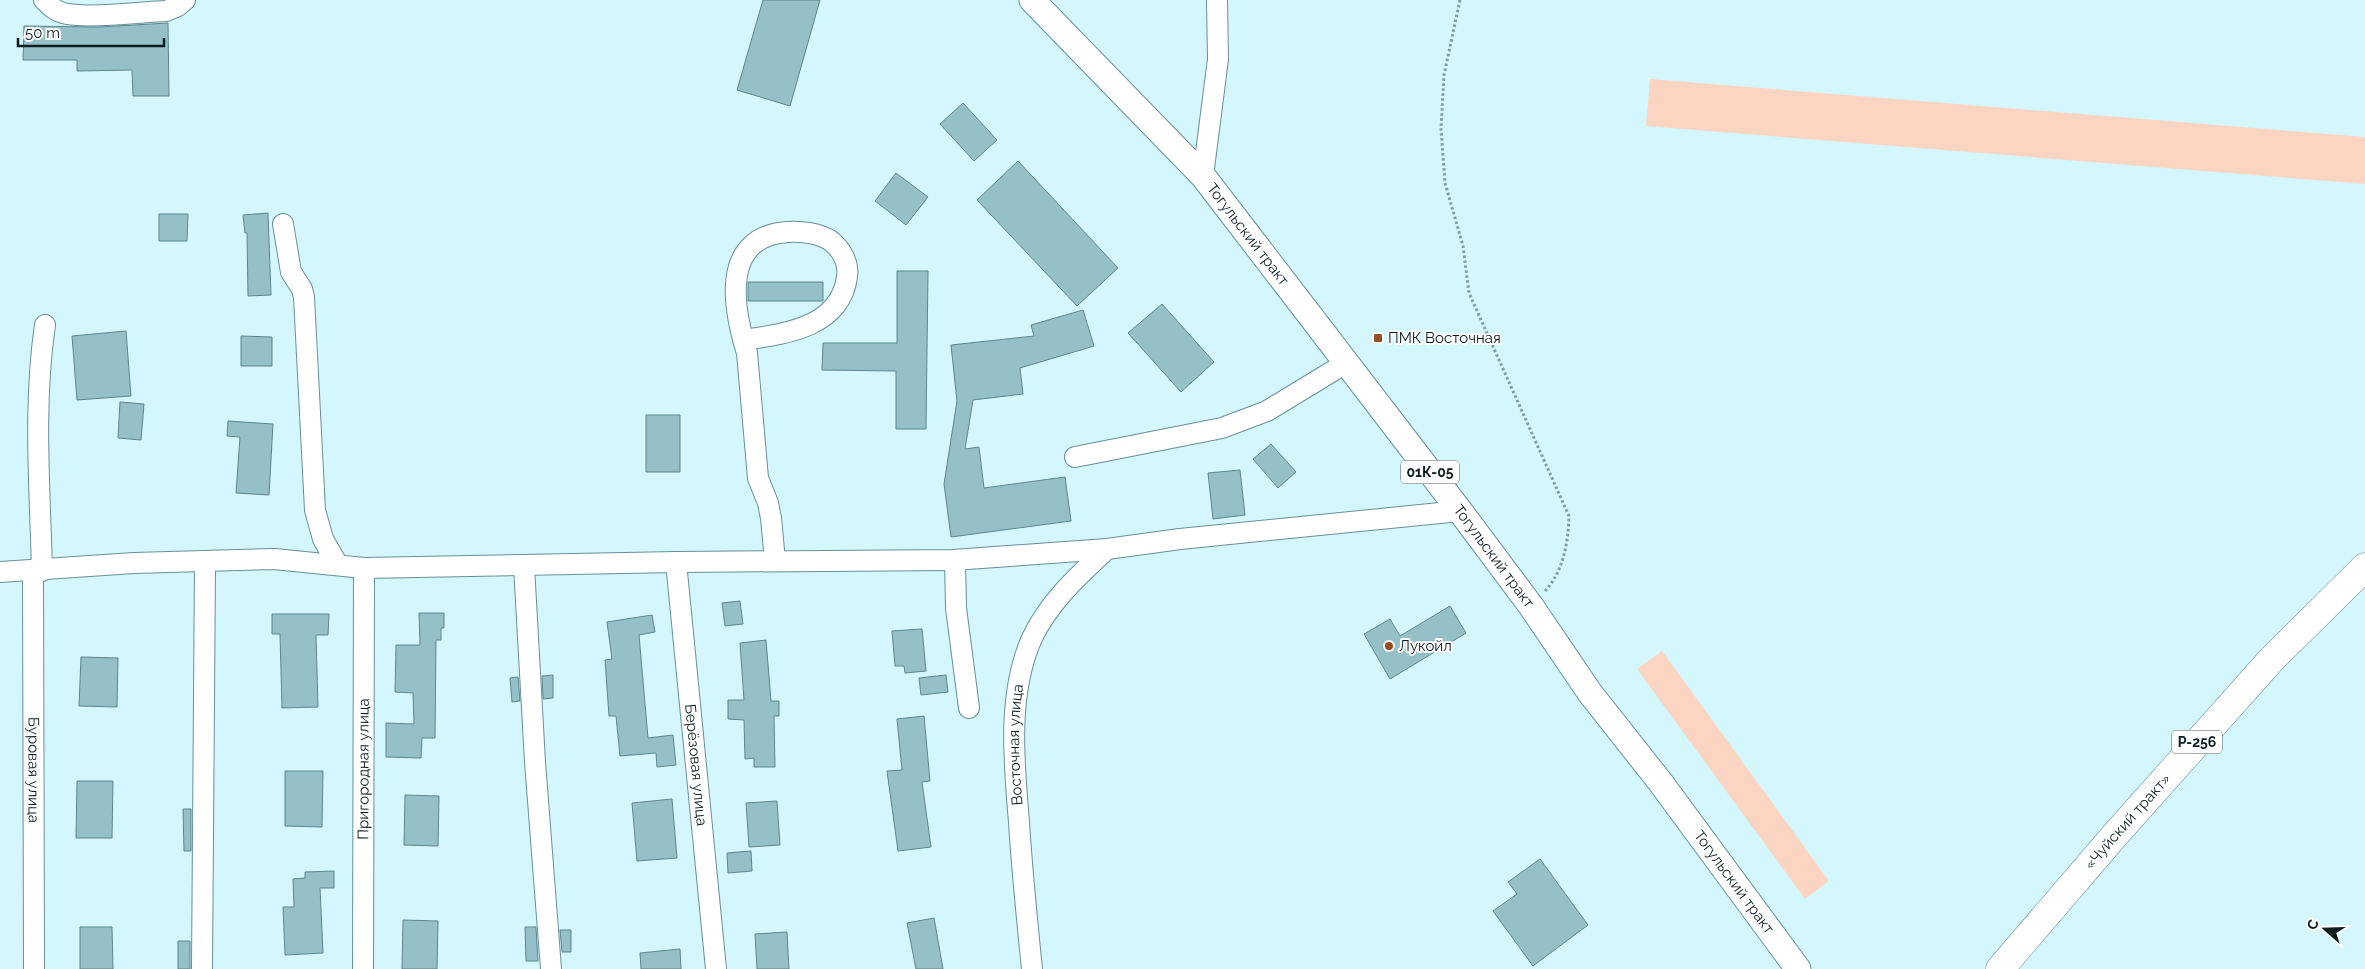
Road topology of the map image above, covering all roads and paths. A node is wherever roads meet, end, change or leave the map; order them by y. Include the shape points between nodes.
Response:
1 (44, 0) edge
2 (185, 0) edge
3 (1032, 0) edge
4 (1217, 0) edge
5 (1460, 0) edge
6 (1203, 176) junction
7 (283, 224) dead end
8 (45, 325) dead end
9 (743, 340) junction
10 (1346, 363) junction
11 (1075, 457) dead end
12 (1460, 511) junction
13 (1107, 549) junction
14 (955, 560) junction
15 (775, 561) junction
16 (676, 562) junction
17 (205, 563) junction
18 (338, 565) junction
19 (524, 566) junction
20 (2365, 567) edge
21 (364, 568) junction
22 (37, 571) junction
23 (0, 572) edge
24 (1531, 606) junction
25 (969, 708) dead end
26 (2039, 926) junction
27 (34, 969) edge
28 (202, 969) edge
29 (363, 969) edge
30 (551, 969) edge
31 (716, 969) edge
32 (1032, 969) edge
33 (1798, 969) edge
34 (2000, 969) edge
35 (2022, 969) edge

1 - 2 street via 64,13 81,15 166,11
3 - 6 main road, Тогульский тракт / 01К-05
4 - 6 street via 1218,59
5 - 24 path via 1444,75 1445,183 1463,246 1469,293 1569,516 1568,544 1554,581
6 - 10 main road, Тогульский тракт / 01К-05
7 - 18 street via 291,272 304,297 315,510 323,539
8 - 22 street, Буровая улица via 39,366
9 - 9 street via 734,302 734,284 747,251 758,239 773,233 810,233 830,240 842,252 848,275 838,305 828,315 789,333
9 - 15 street via 747,353 758,478 768,503
10 - 11 street via 1267,411 1222,428
10 - 12 main road, Тогульский тракт / 01К-05
12 - 13 street
12 - 24 main road, Тогульский тракт / 01К-05
13 - 14 street
13 - 32 street, Восточная улица via 1066,587 1044,616 1031,639 1017,694 1016,780
14 - 15 street
14 - 25 street via 956,608
15 - 16 street
16 - 19 street
16 - 31 street, Берёзовая улица
17 - 18 street via 274,559
17 - 22 street
17 - 28 street
18 - 21 street
19 - 21 street
19 - 30 street
20 - 26 highway, «Чуйский тракт» / Р-256 via 2271,660 2115,835
21 - 29 street, Пригородная улица
22 - 23 street
22 - 27 street, Буровая улица
24 - 33 main road, Тогульский тракт / 01К-05 via 1590,693 1661,783
26 - 34 highway, «Чуйский тракт» / Р-256
26 - 35 highway, «Чуйский тракт» / Р-256

